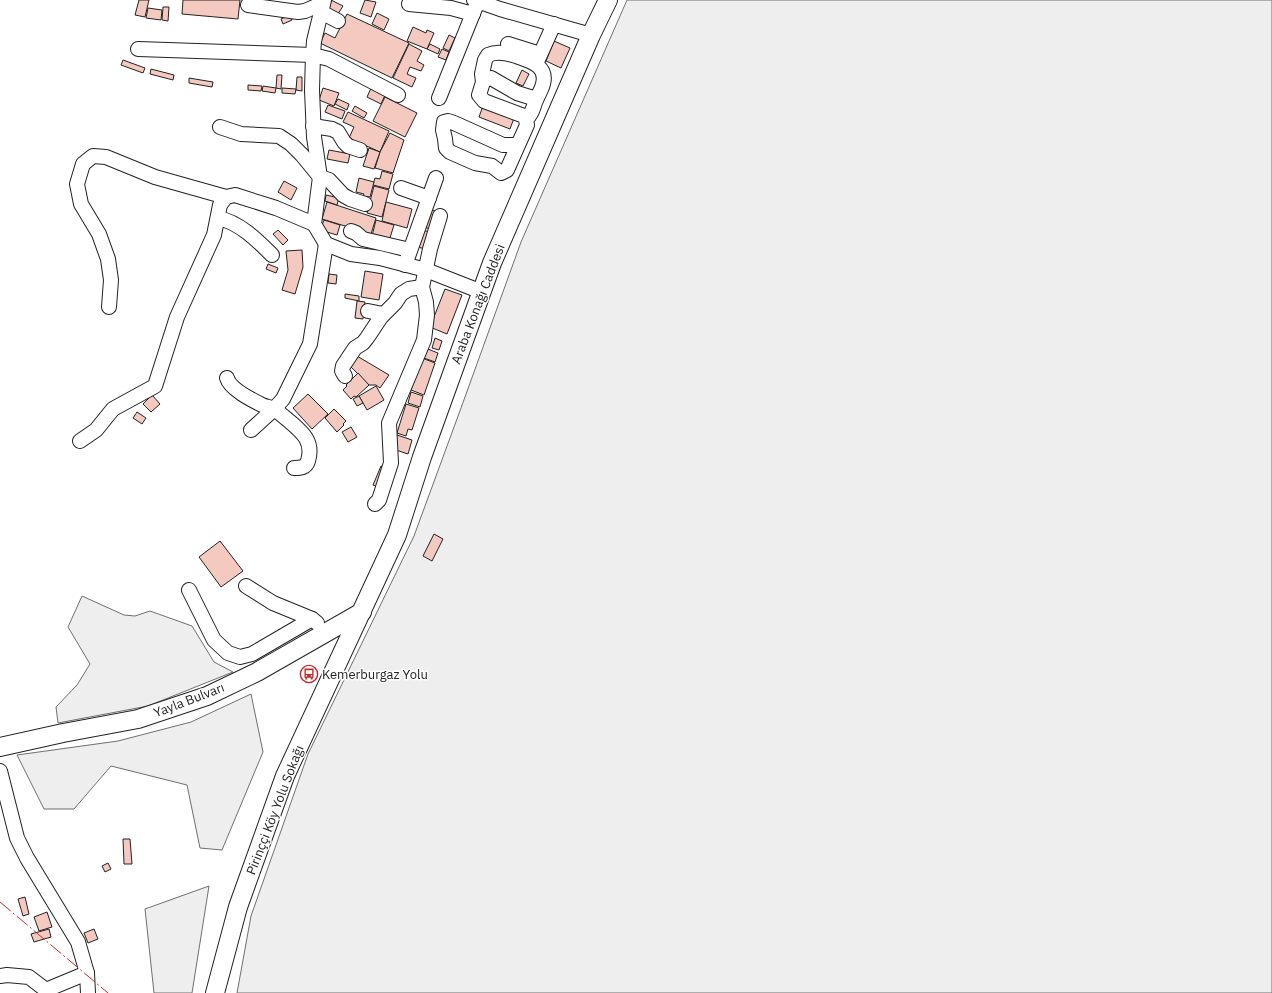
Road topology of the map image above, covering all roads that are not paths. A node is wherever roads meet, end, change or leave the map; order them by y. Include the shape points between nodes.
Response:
1 (608, 0) edge
2 (410, 4) dead end
3 (248, 5) dead end
4 (322, 5) edge
5 (475, 5) edge
6 (338, 21) dead end
7 (554, 24) junction
8 (590, 35) junction
9 (508, 44) dead end
10 (138, 49) dead end
11 (313, 55) junction
12 (538, 59) junction
13 (483, 82) junction
14 (398, 95) dead end
15 (439, 98) dead end
16 (536, 99) junction
17 (526, 120) junction
18 (313, 126) junction
19 (220, 127) dead end
20 (518, 143) junction
21 (360, 150) dead end
22 (320, 177) junction
23 (436, 178) dead end
24 (402, 188) dead end
25 (226, 197) junction
26 (429, 198) junction
27 (365, 204) dead end
28 (440, 216) dead end
29 (218, 218) junction
30 (314, 224) junction
31 (351, 232) dead end
32 (326, 244) junction
33 (410, 250) junction
34 (272, 255) dead end
35 (405, 265) junction
36 (426, 270) junction
37 (422, 287) junction
38 (482, 292) junction
39 (109, 307) dead end
40 (368, 311) dead end
41 (383, 314) junction
42 (345, 376) dead end
43 (227, 378) dead end
44 (274, 409) junction
45 (251, 430) dead end
46 (80, 441) dead end
47 (294, 468) dead end
48 (375, 504) dead end
49 (246, 586) dead end
50 (189, 590) dead end
51 (362, 612) junction
52 (312, 619) junction
53 (325, 632) junction
54 (0, 747) edge
55 (0, 771) edge
56 (87, 973) junction
57 (0, 976) edge
58 (46, 992) edge
59 (88, 993) edge
60 (215, 993) edge

1 - 8 main road, Araba Konağı Caddesi
2 - 5 street via 451,8
3 - 4 street via 298,12
4 - 6 street
4 - 11 street
5 - 7 street
5 - 15 street
7 - 8 street
7 - 12 street
8 - 38 main road, Araba Konağı Caddesi via 492,263
9 - 12 street
10 - 11 street
11 - 14 street via 329,59
11 - 18 street
12 - 13 street via 492,53 486,60 482,74
12 - 16 street via 544,76 541,91
13 - 16 street via 491,78 516,93
13 - 17 street via 479,95 484,101 524,116
16 - 17 street via 532,114
17 - 20 street via 527,126
18 - 21 street via 338,132 348,146
18 - 22 street
19 - 22 street via 241,134 279,136 302,155
20 - 20 street via 507,170 501,173 492,166 475,163 450,152 446,148 444,122 454,123 503,145
22 - 27 street via 330,180 343,195
22 - 30 street
23 - 26 street
24 - 26 street
25 - 29 street via 220,205
25 - 30 street via 235,196 276,208
25 - 39 street via 155,178 106,157 93,156 83,164 77,184 81,204 99,234 108,259 111,280
26 - 33 street
28 - 36 street
29 - 34 street via 226,219 243,230
29 - 46 street via 214,235 177,317 156,386 113,409 96,430
30 - 32 street
31 - 33 street via 363,239
32 - 35 street via 351,254
32 - 44 street via 310,344 283,399
33 - 35 street
35 - 36 street
36 - 37 street
36 - 38 street
37 - 41 street via 409,289 401,294
37 - 48 street via 427,315 424,340 389,423 391,463 379,500
38 - 51 main road, Araba Konağı Caddesi via 422,457 397,535
40 - 41 street
41 - 42 street via 343,366
43 - 44 street via 232,387
44 - 45 street
44 - 47 street via 307,438 310,449 308,464
49 - 52 street via 272,603
50 - 52 street via 214,640 228,653 240,657 252,654
51 - 53 main road, Yayla Bulvarı
51 - 60 main road, Pirinççi Köy Yolu Sokağı via 285,776 238,907
52 - 53 street
53 - 54 main road, Yayla Bulvarı via 257,672 207,696 138,719
55 - 56 street via 17,838 78,942
56 - 58 street
56 - 59 street
57 - 58 street via 29,977

